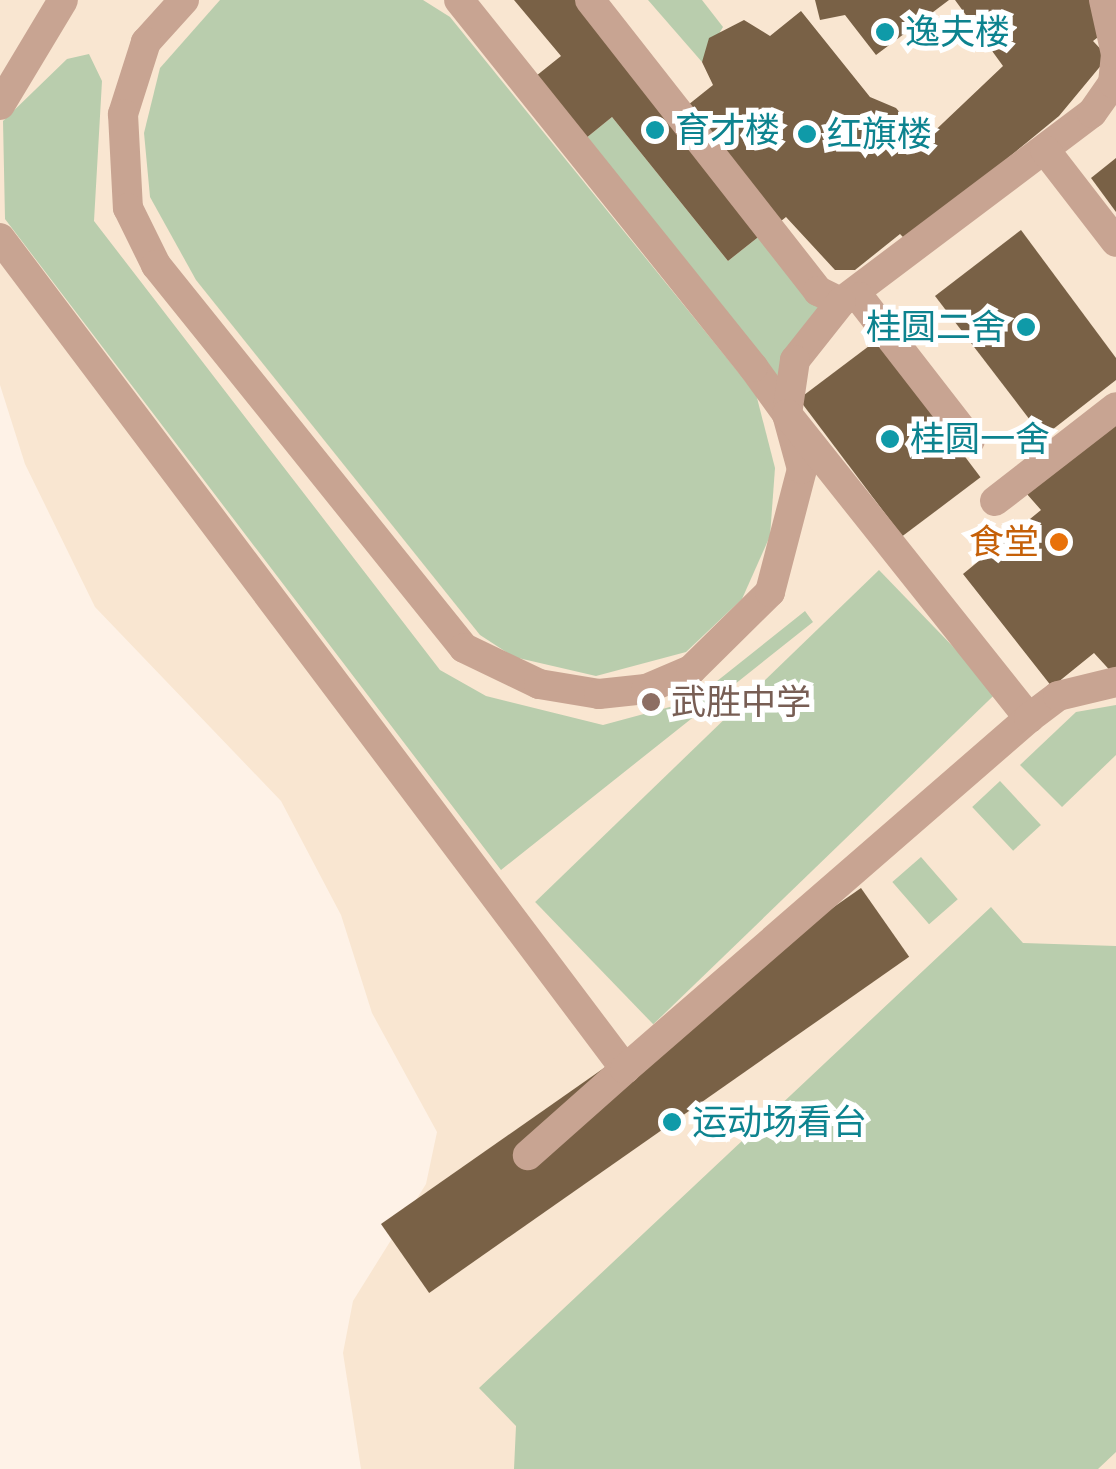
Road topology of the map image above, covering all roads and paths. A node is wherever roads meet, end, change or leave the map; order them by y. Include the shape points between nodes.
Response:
1 (63, 0) edge
2 (183, 0) edge
3 (459, 0) edge
4 (590, 0) edge
5 (1104, 0) edge
6 (1116, 54) edge
7 (0, 105) edge
8 (1045, 150) junction
9 (0, 238) edge
10 (1116, 242) edge
11 (850, 300) junction
12 (1116, 406) edge
13 (786, 414) junction
14 (970, 440) dead end
15 (995, 501) dead end
16 (1116, 682) edge
17 (1029, 718) junction
18 (626, 1069) junction
19 (528, 1154) dead end

1 - 7 street
2 - 13 street via 128,78 128,208 180,296 413,594 481,660 599,694 646,689 692,670 745,625 784,558 802,469
3 - 13 street
4 - 11 street via 818,291
5 - 6 street
6 - 8 street via 1104,100
8 - 10 street
8 - 11 street
9 - 18 street
11 - 13 street via 796,360
11 - 14 street
12 - 15 street
13 - 17 street
16 - 17 street via 1058,696
17 - 18 street
18 - 19 street

